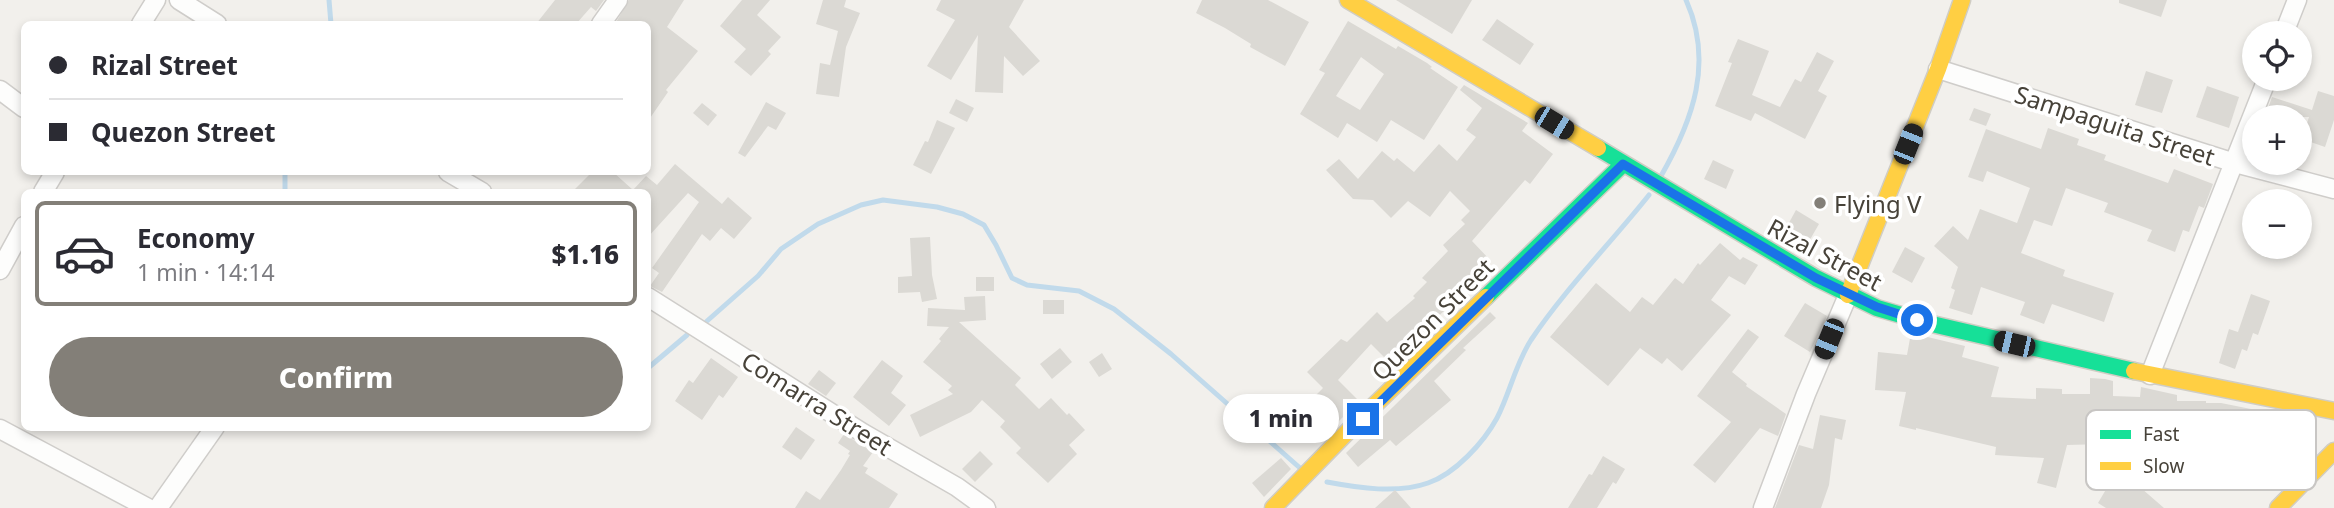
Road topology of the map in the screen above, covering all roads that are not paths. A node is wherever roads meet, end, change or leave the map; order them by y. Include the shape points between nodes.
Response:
1 (156, 0) edge
2 (179, 0) edge
3 (618, 0) edge
4 (1348, 0) edge
5 (1962, 0) edge
6 (2297, 0) edge
7 (143, 21) edge
8 (213, 21) edge
9 (603, 21) edge
10 (2289, 21) edge
11 (1938, 69) junction
12 (2262, 91) edge
13 (3, 98) edge
14 (21, 107) edge
15 (2235, 163) junction
16 (1623, 164) junction
17 (453, 175) edge
18 (476, 189) edge
19 (2334, 190) edge
20 (21, 232) edge
21 (0, 270) edge
22 (1848, 295) junction
23 (651, 299) edge
24 (2150, 375) junction
25 (2334, 411) edge
26 (0, 429) edge
27 (212, 431) edge
28 (2334, 451) edge
29 (2316, 469) edge
30 (2296, 490) edge
31 (148, 508) edge
32 (158, 508) edge
33 (986, 508) edge
34 (1274, 508) edge
35 (1763, 508) edge
36 (2278, 508) edge

1 - 7 street
2 - 8 street
3 - 9 street
4 - 16 street, Rizal Street
5 - 11 street
6 - 10 street
11 - 15 street, Sampaguita Street
11 - 22 street
12 - 15 street
13 - 14 street
15 - 19 street, Sampaguita Street
15 - 24 street
16 - 22 street, Rizal Street
16 - 34 street, Quezon Street
17 - 18 street
20 - 21 street
22 - 24 street, Rizal Street via 1932,324
22 - 35 street
23 - 33 street, Comarra Street
24 - 25 street, Rizal Street
26 - 31 street
27 - 32 street
28 - 29 street
30 - 36 street

